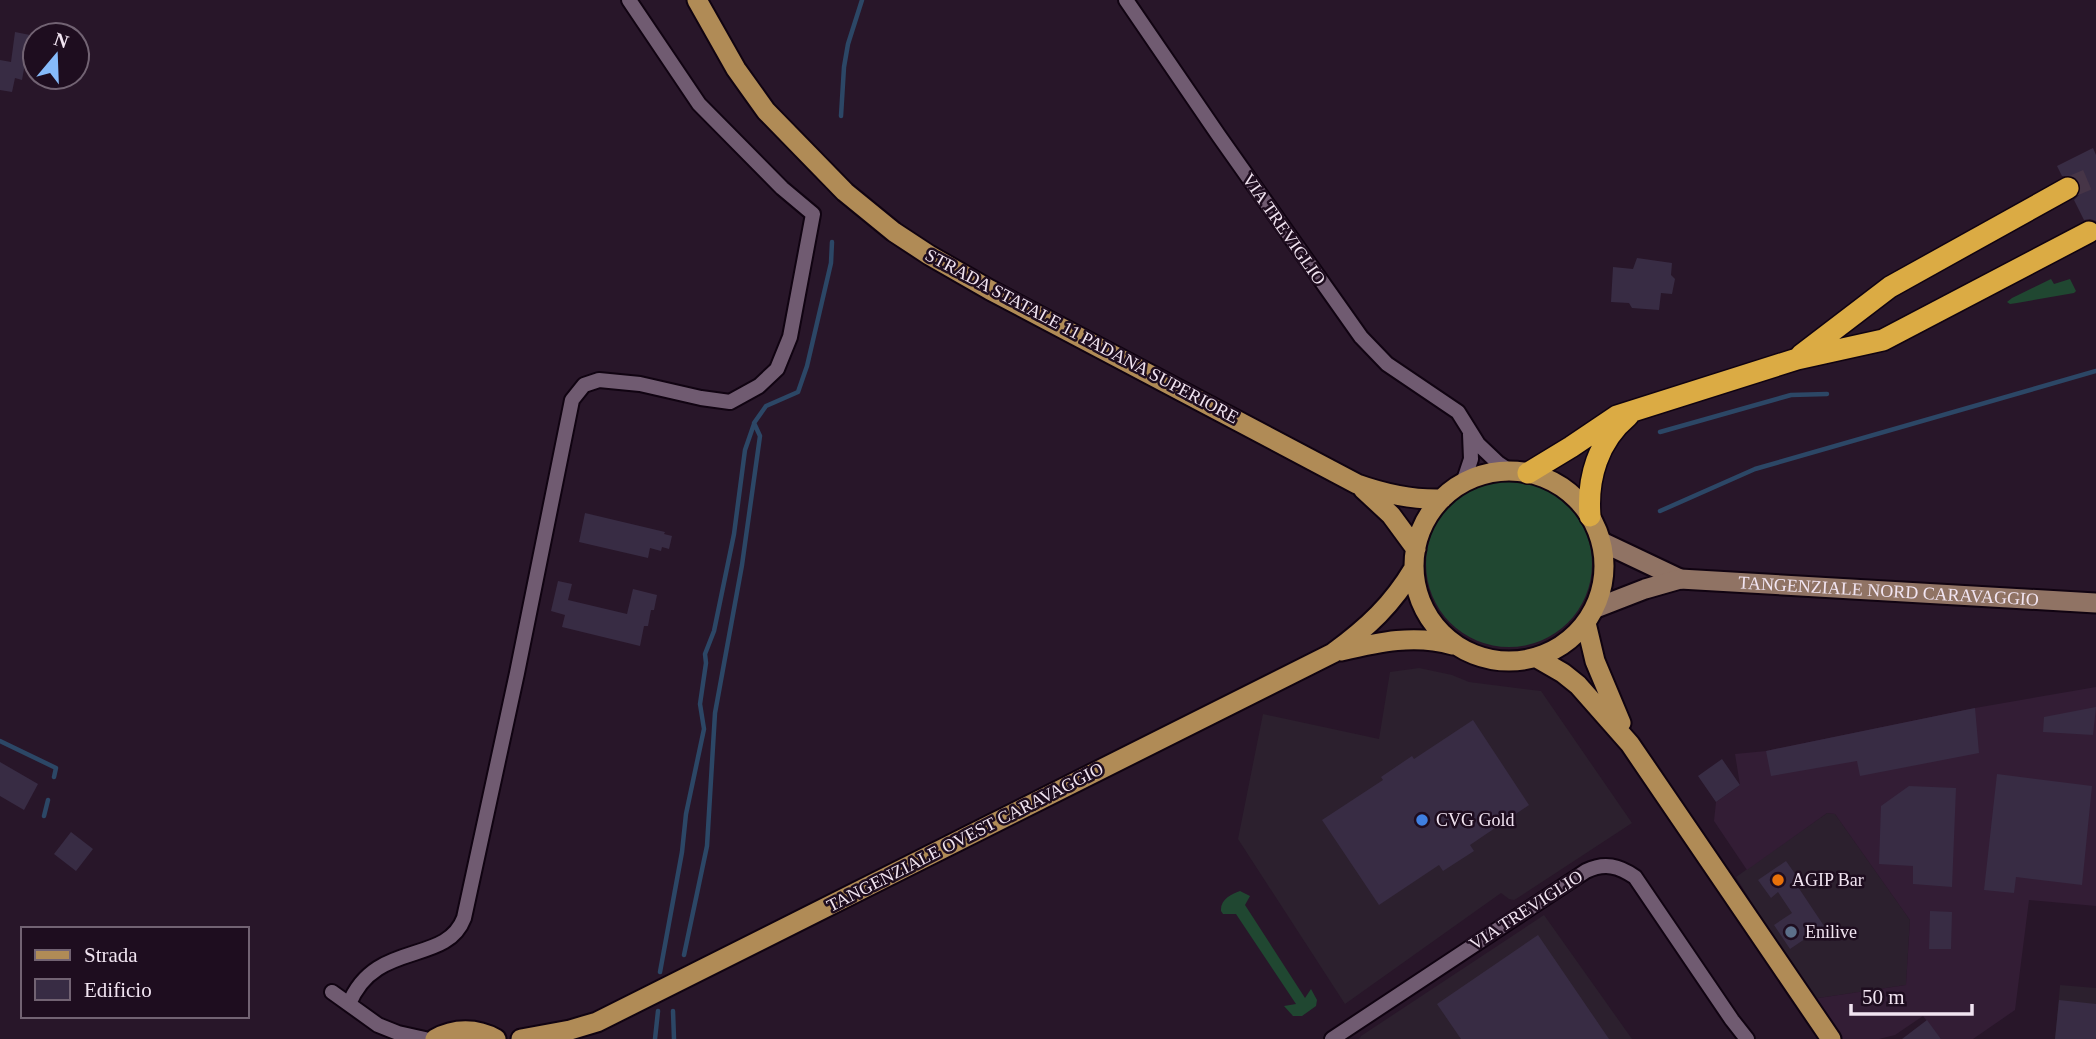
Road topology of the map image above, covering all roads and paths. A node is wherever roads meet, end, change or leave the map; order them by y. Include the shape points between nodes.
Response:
1 (629, 0) edge
2 (697, 0) edge
3 (1126, 0) edge
4 (2068, 188) tunnel mouth
5 (2090, 232) dead end
6 (1797, 359) junction
7 (1635, 410) junction
8 (1470, 432) junction
9 (1519, 472) junction
10 (1463, 483) junction
11 (1357, 484) junction
12 (1442, 499) junction
13 (1590, 516) junction
14 (1602, 542) junction
15 (1415, 558) junction
16 (1679, 579) junction
17 (2096, 603) edge
18 (1591, 615) junction
19 (1457, 646) junction
20 (1333, 653) junction
21 (1537, 658) junction
22 (1630, 744) junction
23 (332, 992) dead end
24 (349, 1004) junction
25 (597, 1022) junction
26 (379, 1025) junction
27 (1334, 1038) edge
28 (1745, 1038) edge
29 (388, 1039) edge
30 (425, 1039) edge
31 (435, 1039) edge
32 (496, 1039) edge
33 (521, 1039) edge
34 (576, 1039) edge
35 (1831, 1039) edge

1 - 24 street via 699,103 813,214 790,337 777,369 759,386 730,402 599,380 584,385 572,400 464,918 444,942 368,974
2 - 11 main road, STRADA STATALE 11 PADANA SUPERIORE via 766,111 845,192 894,232 990,290
3 - 8 street, VIA TREVIGLIO via 1362,337 1387,363 1450,405
4 - 6 highway via 1890,287
5 - 6 highway via 1883,340
6 - 7 highway
7 - 9 highway via 1616,415 1571,447
7 - 13 highway via 1612,432 1596,461
8 - 9 street, VIA TREVIGLIO via 1488,454
8 - 10 street via 1471,459
9 - 10 main road via 1486,474
9 - 13 main road via 1541,476 1563,488
10 - 12 main road
11 - 12 main road, STRADA STATALE 11 PADANA SUPERIORE via 1396,496
11 - 15 main road, STRADA STATALE 11 PADANA SUPERIORE via 1391,515
12 - 15 main road via 1422,527
13 - 14 main road
14 - 16 main road, TANGENZIALE NORD CARAVAGGIO
14 - 18 main road via 1604,582
15 - 19 main road via 1418,594 1429,618
15 - 20 main road, TANGENZIALE OVEST CARAVAGGIO via 1400,591 1383,611
16 - 17 main road, TANGENZIALE NORD CARAVAGGIO
16 - 18 main road, TANGENZIALE NORD CARAVAGGIO via 1644,589
18 - 21 main road via 1568,642
18 - 22 main road via 1595,661
19 - 20 main road, TANGENZIALE OVEST CARAVAGGIO via 1402,639
19 - 21 main road via 1493,660
20 - 25 main road, TANGENZIALE OVEST CARAVAGGIO
21 - 22 main road via 1578,685
22 - 35 main road
23 - 24 street
24 - 26 street
25 - 33 main road, TANGENZIALE OVEST CARAVAGGIO
25 - 34 main road, TANGENZIALE OVEST CARAVAGGIO
26 - 29 street
26 - 30 street
27 - 28 street, VIA TREVIGLIO via 1586,871 1607,865 1635,877
31 - 32 main road via 461,1031

